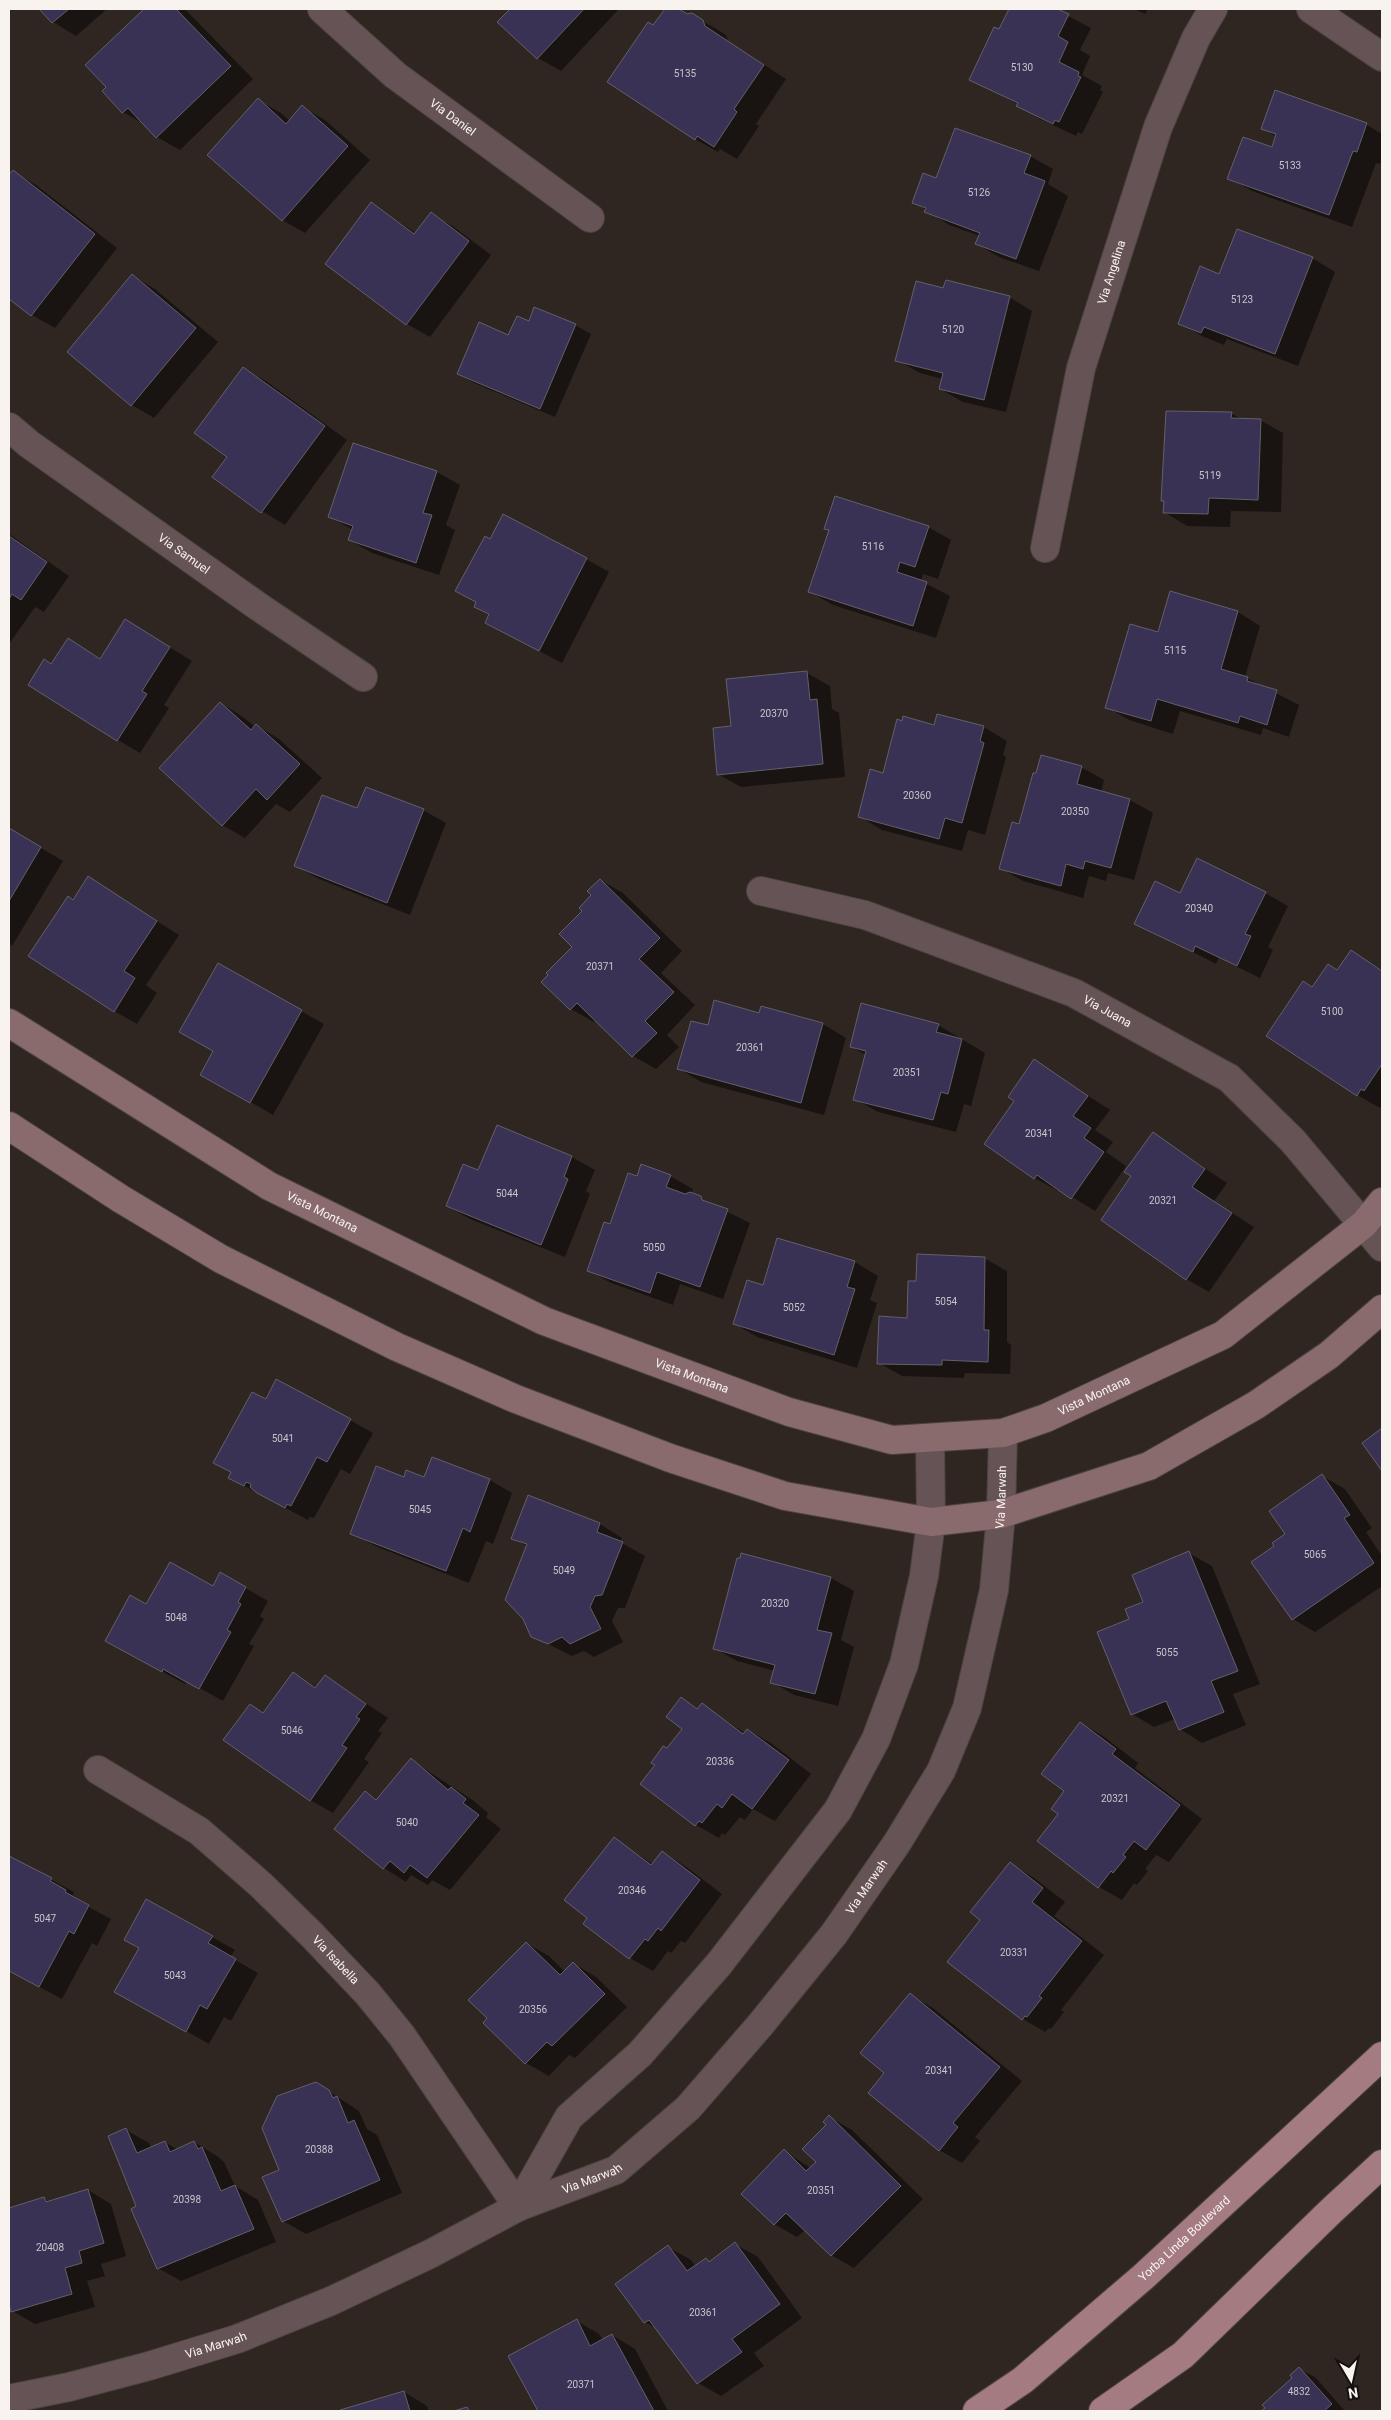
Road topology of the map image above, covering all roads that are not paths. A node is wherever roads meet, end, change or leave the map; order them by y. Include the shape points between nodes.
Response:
1 (322, 9) edge
2 (1214, 9) edge
3 (1311, 9) edge
4 (1382, 57) edge
5 (590, 218) dead end
6 (9, 427) edge
7 (1045, 548) dead end
8 (363, 677) dead end
9 (761, 891) dead end
10 (9, 1023) edge
11 (9, 1126) edge
12 (1382, 1202) edge
13 (1364, 1224) junction
14 (1382, 1247) edge
15 (1382, 1309) edge
16 (1003, 1433) junction
17 (930, 1438) junction
18 (1001, 1514) junction
19 (931, 1522) junction
20 (98, 1770) dead end
21 (1382, 2056) edge
22 (1382, 2164) edge
23 (518, 2207) junction
24 (9, 2399) edge
25 (977, 2411) edge
26 (1103, 2411) edge

1 - 5 street, Via Daniel via 396,75
2 - 7 street, Via Angelina via 1196,38 1158,127 1081,368
3 - 4 street
6 - 8 street, Via Samuel via 258,607
9 - 13 street, Via Juana via 865,915 1074,993 1229,1078 1293,1141
10 - 17 street, Vista Montana via 269,1186 544,1321 789,1412 892,1440
11 - 19 street via 121,1199 221,1258 396,1347 516,1400 670,1458 785,1496
12 - 13 street, Vista Montana
13 - 14 street, Via Juana
13 - 16 street, Vista Montana via 1223,1335 1046,1418
15 - 18 street via 1329,1355 1256,1405 1149,1466
16 - 17 street, Vista Montana
16 - 18 street, Via Marwah
17 - 19 street
18 - 19 street
18 - 23 street, Via Marwah via 994,1590 967,1708 941,1771 840,1926 688,2108 616,2170
19 - 23 street via 924,1576 904,1664 876,1739 838,1810 713,1971 640,2054 569,2117
20 - 23 street, Via Isabella via 200,1831 312,1935 368,1994 402,2036
21 - 25 main road, Yorba Linda Boulevard via 1143,2277 1023,2380
22 - 26 main road via 1183,2355
23 - 24 street, Via Marwah via 331,2302 237,2339 78,2385

